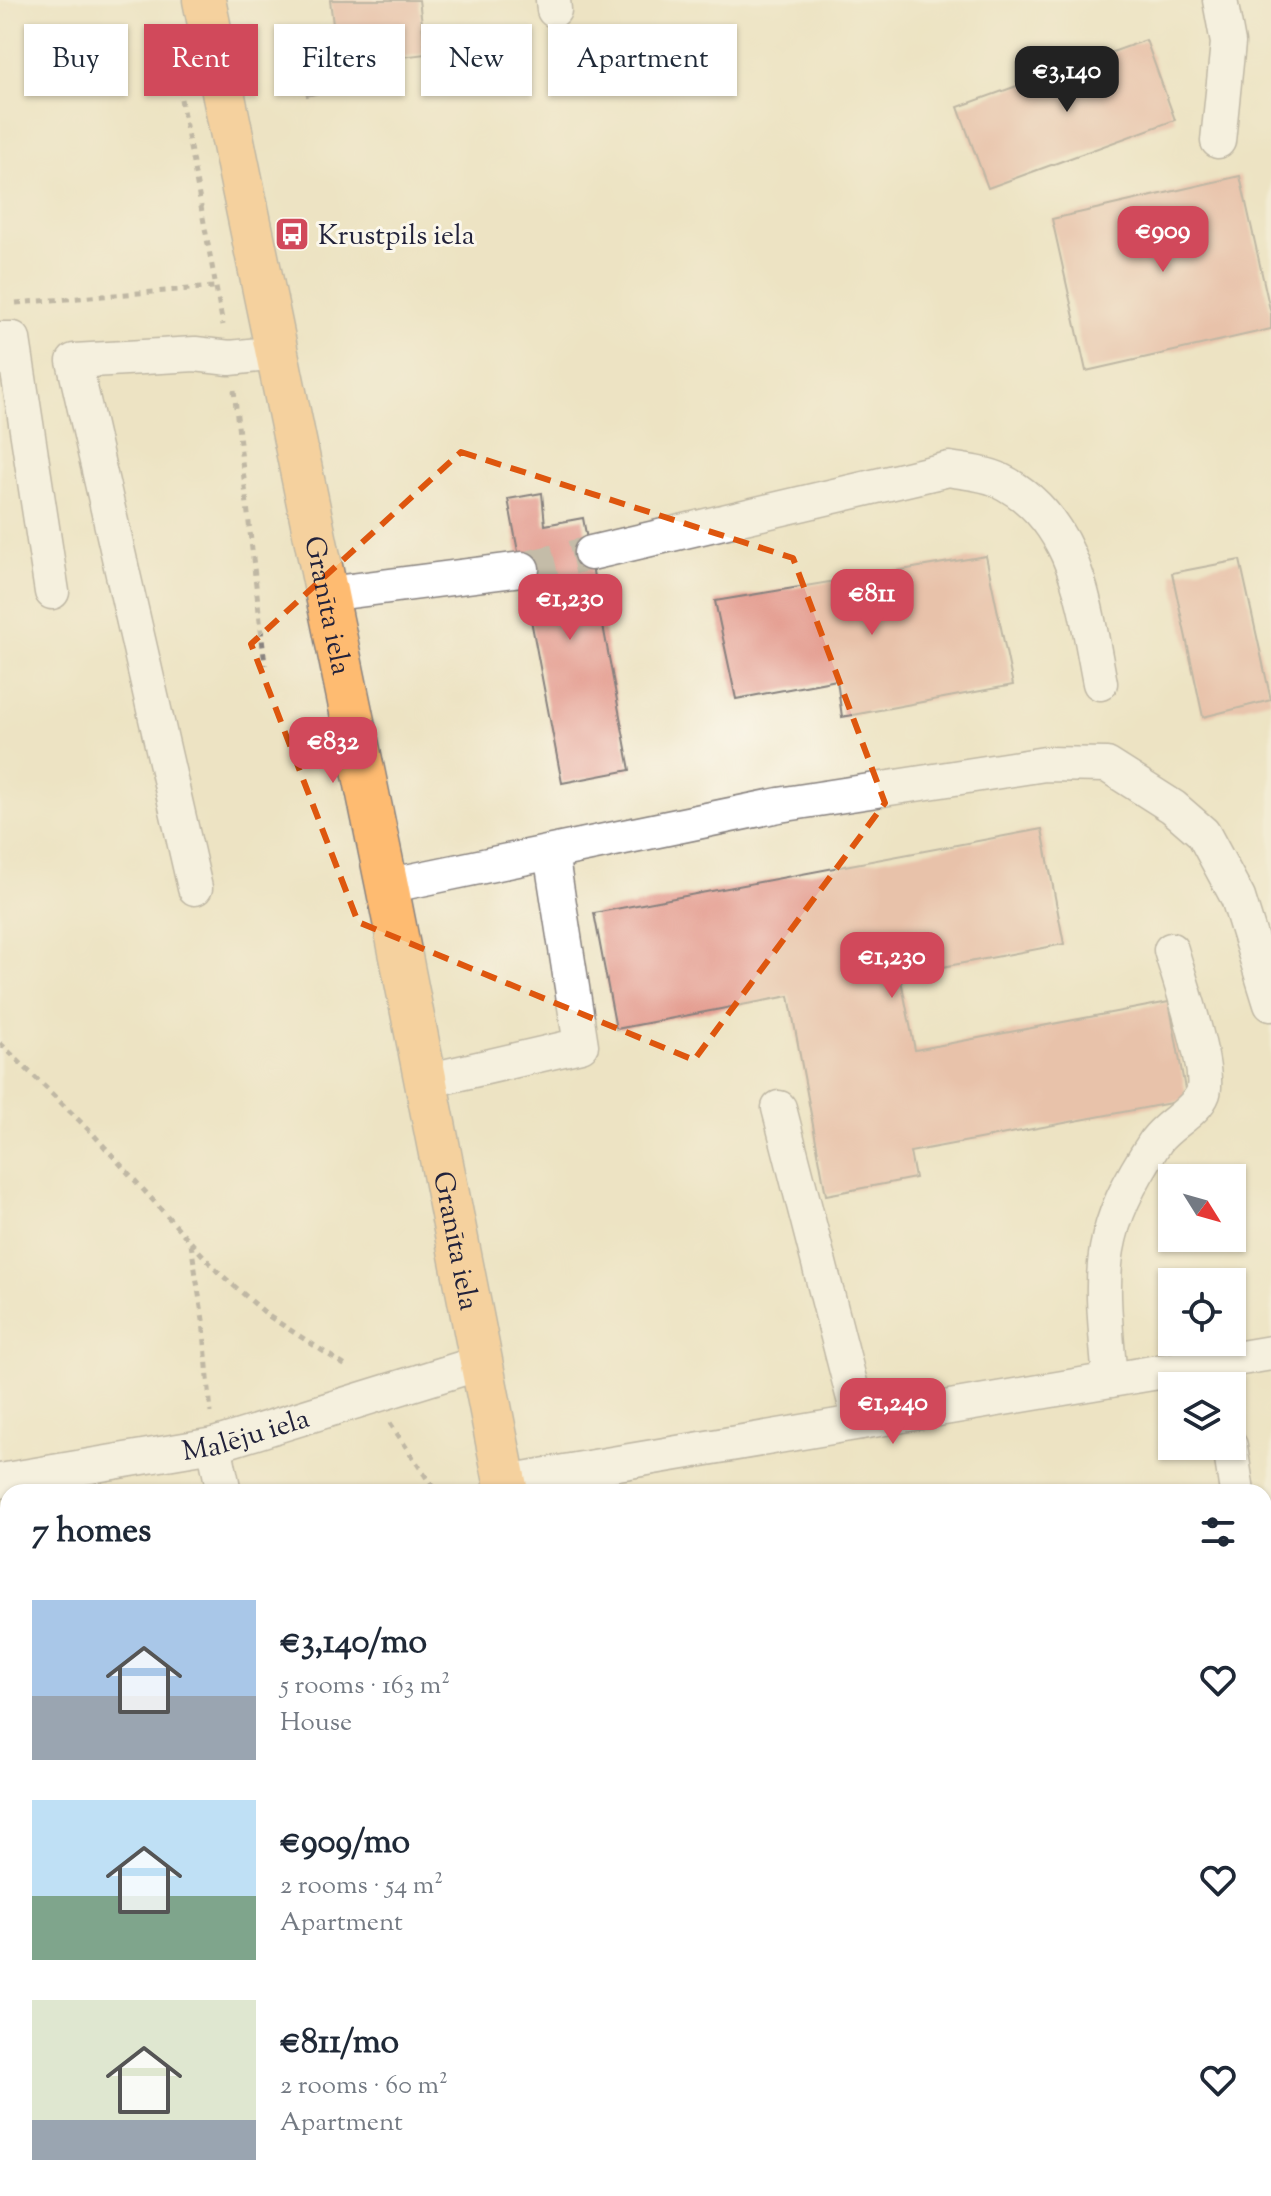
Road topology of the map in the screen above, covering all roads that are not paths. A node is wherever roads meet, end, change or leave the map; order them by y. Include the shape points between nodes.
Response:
1 (204, 0) edge
2 (1220, 0) edge
3 (1218, 141) dead end
4 (6, 339) edge
5 (277, 353) junction
6 (591, 553) tunnel mouth
7 (522, 569) tunnel mouth
8 (52, 592) dead end
9 (327, 594) junction
10 (1100, 683) dead end
11 (551, 853) junction
12 (387, 886) junction
13 (195, 888) dead end
14 (1171, 950) dead end
15 (1271, 1004) edge
16 (426, 1081) junction
17 (779, 1108) dead end
18 (1271, 1353) edge
19 (483, 1362) junction
20 (1224, 1372) edge
21 (1158, 1377) edge
22 (1110, 1380) junction
23 (860, 1422) junction
24 (214, 1445) junction
25 (1232, 1460) edge
26 (0, 1481) edge
27 (222, 1484) edge
28 (505, 1484) edge
29 (522, 1484) edge
30 (1236, 1484) edge

1 - 5 main road, Granīta iela
2 - 3 street via 1228,43
4 - 8 street
5 - 9 main road, Granīta iela
5 - 13 street via 74,361
6 - 10 street via 949,469 995,478 1026,496 1055,529 1078,571
7 - 9 street
9 - 12 main road, Granīta iela
11 - 12 street
11 - 15 street via 779,805 1045,764 1107,765 1203,833 1238,898
11 - 16 street via 581,1045
12 - 16 main road, Granīta iela
14 - 22 street via 1203,1068 1203,1093 1165,1127 1115,1214 1104,1250
16 - 19 main road, Granīta iela
17 - 23 street
18 - 20 street
19 - 24 street, Malēju iela
19 - 28 main road, Granīta iela
21 - 22 street
22 - 23 street
23 - 29 street
24 - 26 street, Malēju iela
24 - 27 street
25 - 30 street

